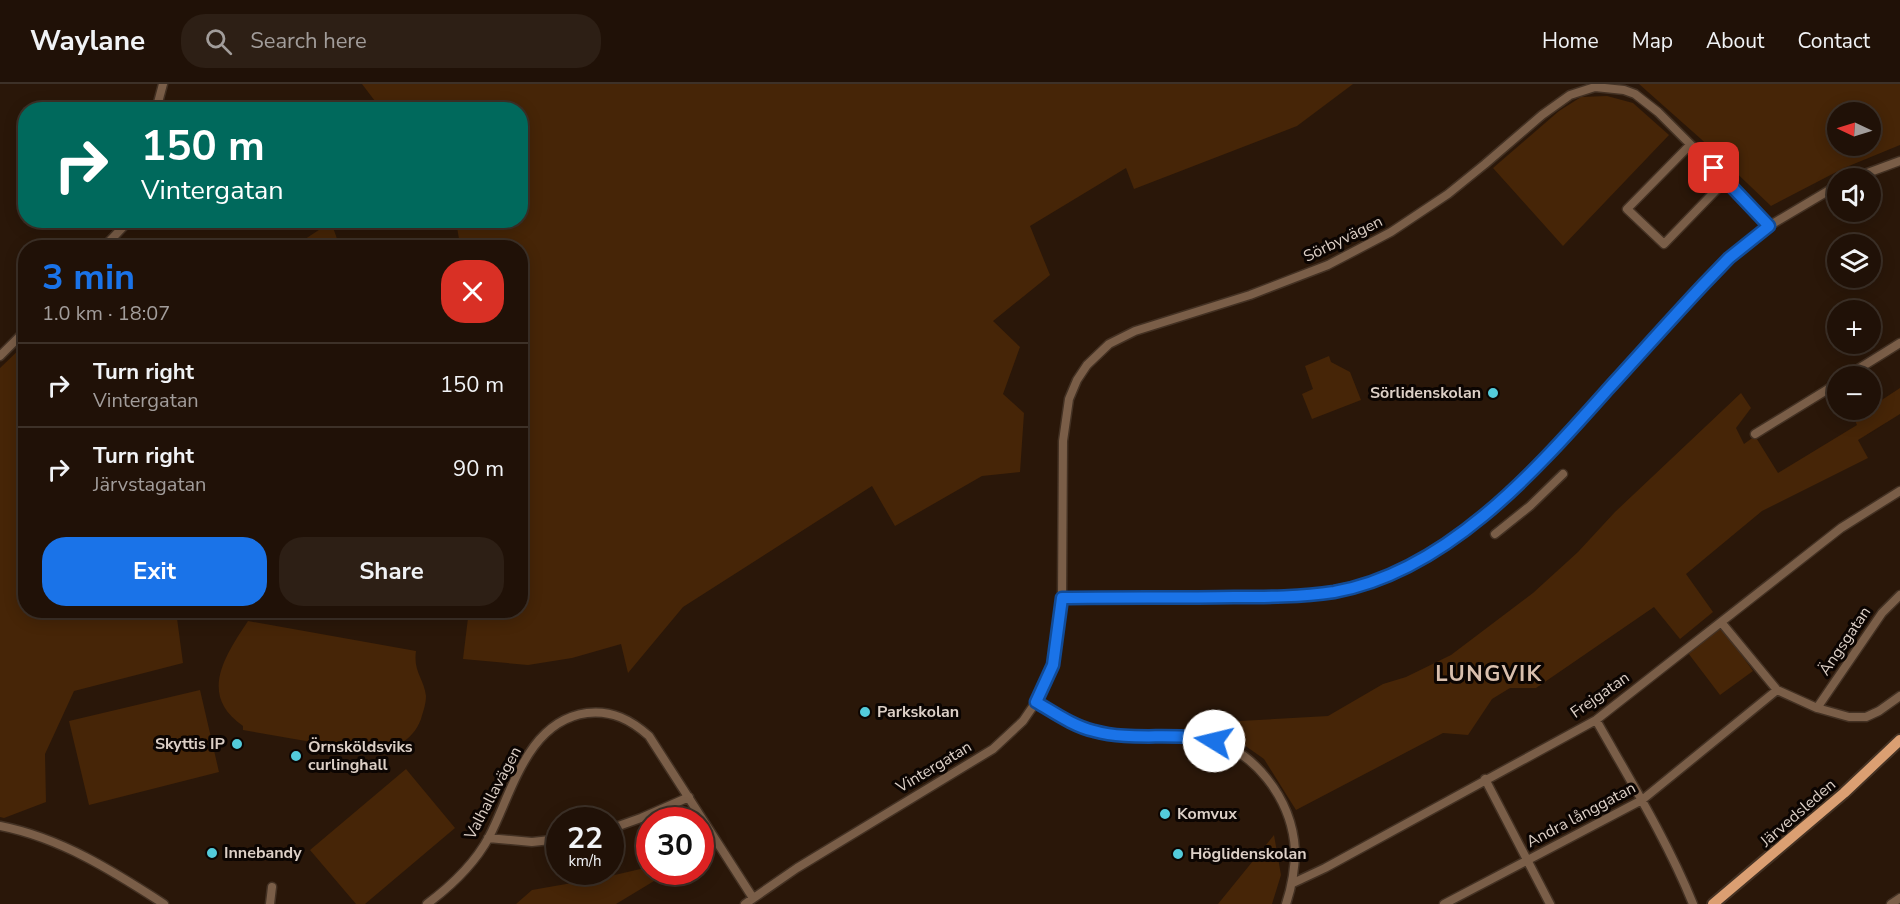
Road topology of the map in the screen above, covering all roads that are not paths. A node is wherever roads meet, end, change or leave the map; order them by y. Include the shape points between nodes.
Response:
1 (164, 84) edge
2 (158, 102) edge
3 (1690, 145) junction
4 (1900, 161) edge
5 (1881, 168) edge
6 (1725, 180) junction
7 (1827, 192) edge
8 (1769, 226) junction
9 (122, 228) edge
10 (111, 240) edge
11 (18, 338) edge
12 (1900, 343) edge
13 (0, 356) edge
14 (1863, 366) edge
15 (1827, 390) edge
16 (1755, 434) dead end
17 (1563, 474) dead end
18 (1900, 491) edge
19 (1495, 534) dead end
20 (1900, 595) edge
21 (1062, 598) junction
22 (1721, 622) junction
23 (1777, 690) junction
24 (1900, 696) edge
25 (1036, 702) junction
26 (1817, 708) junction
27 (1596, 720) junction
28 (1900, 740) edge
29 (1485, 779) junction
30 (689, 797) junction
31 (1642, 800) junction
32 (624, 824) edge
33 (0, 826) edge
34 (489, 838) junction
35 (546, 840) edge
36 (1529, 860) junction
37 (1293, 883) junction
38 (272, 887) dead end
39 (753, 898) junction
40 (1900, 898) edge
41 (164, 904) edge
42 (270, 904) edge
43 (427, 904) edge
44 (745, 904) edge
45 (1287, 904) edge
46 (1444, 904) edge
47 (1550, 904) edge
48 (1693, 904) edge
49 (1713, 904) edge
50 (1891, 904) edge

1 - 2 street
3 - 6 street, Sörbyvägen
3 - 6 street via 1627,209 1664,244
3 - 21 street, Sörbyvägen via 1635,94 1595,87 1570,95 1457,186 1391,232 1328,265 1250,295 1135,331 1109,344 1077,380 1065,419
4 - 5 street
6 - 8 street, Sörbyvägen
7 - 8 street
8 - 21 street via 1729,258 1529,474 1471,525 1422,558 1364,584 1322,593 1273,597
9 - 10 street
11 - 13 street
12 - 14 street
15 - 16 street
17 - 19 street
18 - 22 street, Frejgatan via 1841,528
20 - 26 street, Ängsgatan via 1882,613
21 - 25 street, Vintergatan via 1053,665
22 - 23 street
22 - 27 street, Frejgatan
23 - 26 street
23 - 31 street, Andra långgatan
24 - 26 street via 1866,717
25 - 37 street via 1095,732 1204,738 1240,753 1269,781 1286,810 1295,848
25 - 39 street, Vintergatan via 1023,721 993,748
27 - 29 street, Frejgatan
27 - 31 street
28 - 49 main road, Järvedsleden
29 - 36 street
29 - 37 street, Frejgatan
30 - 32 street
30 - 34 street, Valhallavägen via 659,748 639,727 609,714 580,714 559,723 540,739 520,770
30 - 39 street, Valhallavägen
31 - 36 street, Andra långgatan
31 - 48 street
33 - 41 street via 38,835 71,849
34 - 35 street
34 - 43 street, Valhallavägen via 458,878
36 - 46 street, Andra långgatan
36 - 47 street
37 - 45 street
38 - 42 street
39 - 44 street, Vintergatan
40 - 50 street

